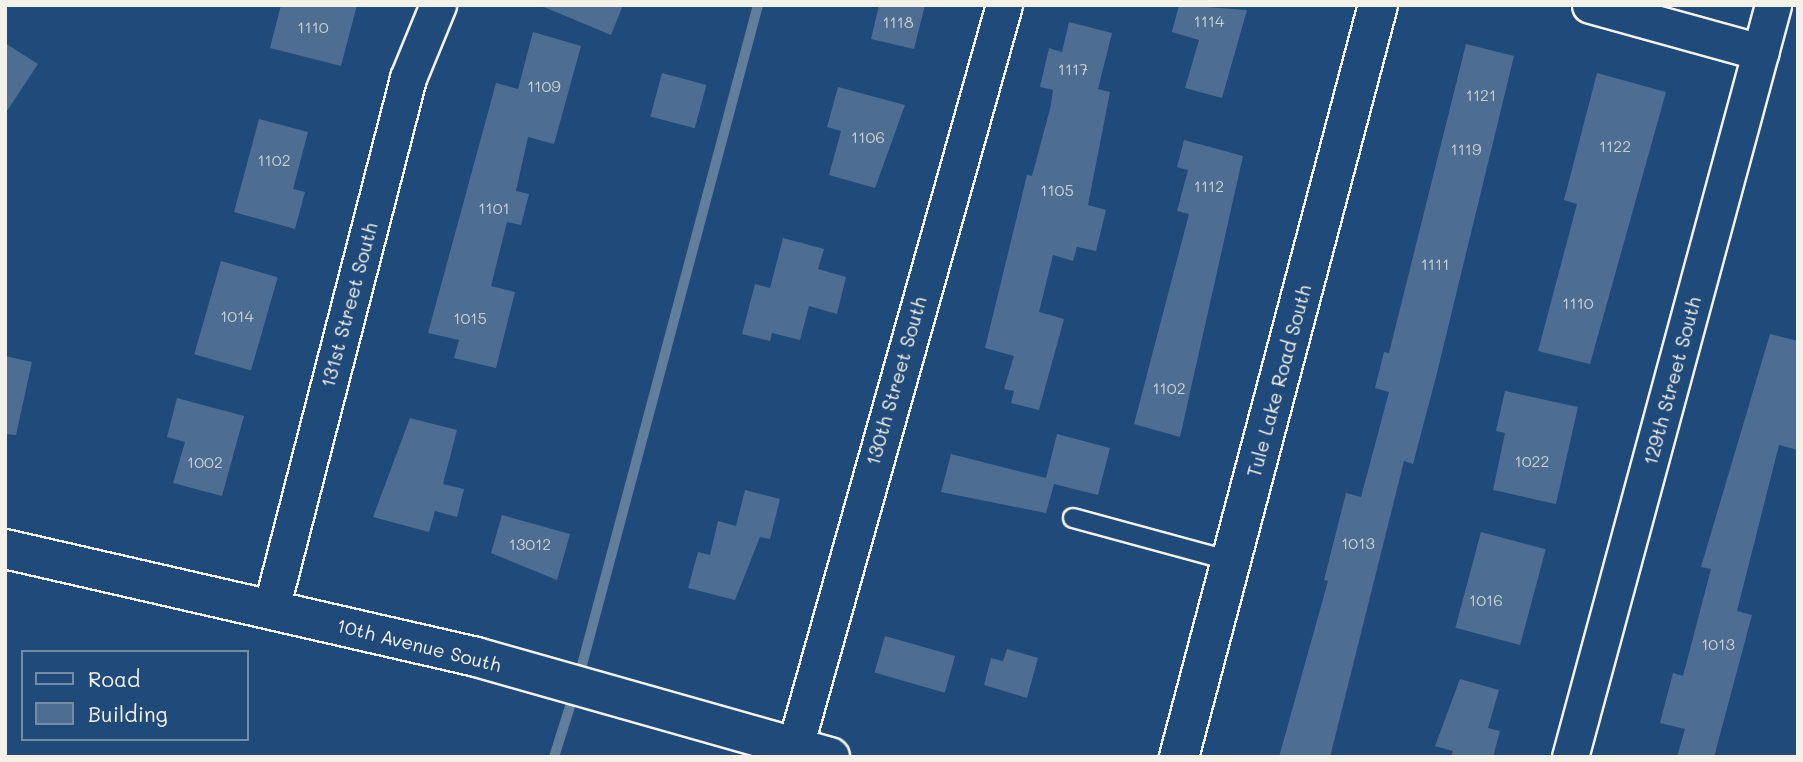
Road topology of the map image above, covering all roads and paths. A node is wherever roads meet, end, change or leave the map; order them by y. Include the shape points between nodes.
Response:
1 (438, 5) edge
2 (1004, 5) edge
3 (1378, 5) edge
4 (1590, 5) edge
5 (1773, 5) edge
6 (1760, 52) junction
7 (1073, 518) dead end
8 (5, 549) edge
9 (1231, 561) junction
10 (271, 609) junction
11 (805, 753) edge
12 (1179, 757) edge
13 (1570, 757) edge

1 - 10 street, 131st Street South via 408,78
2 - 11 street, 130th Street South
3 - 9 street, Tule Lake Road South
4 - 6 street
5 - 6 street, 129th Street South
6 - 13 street, 129th Street South
7 - 9 lane
8 - 10 street, 10th Avenue South
9 - 12 street, Tule Lake Road South
10 - 11 street, 10th Avenue South via 477,657

